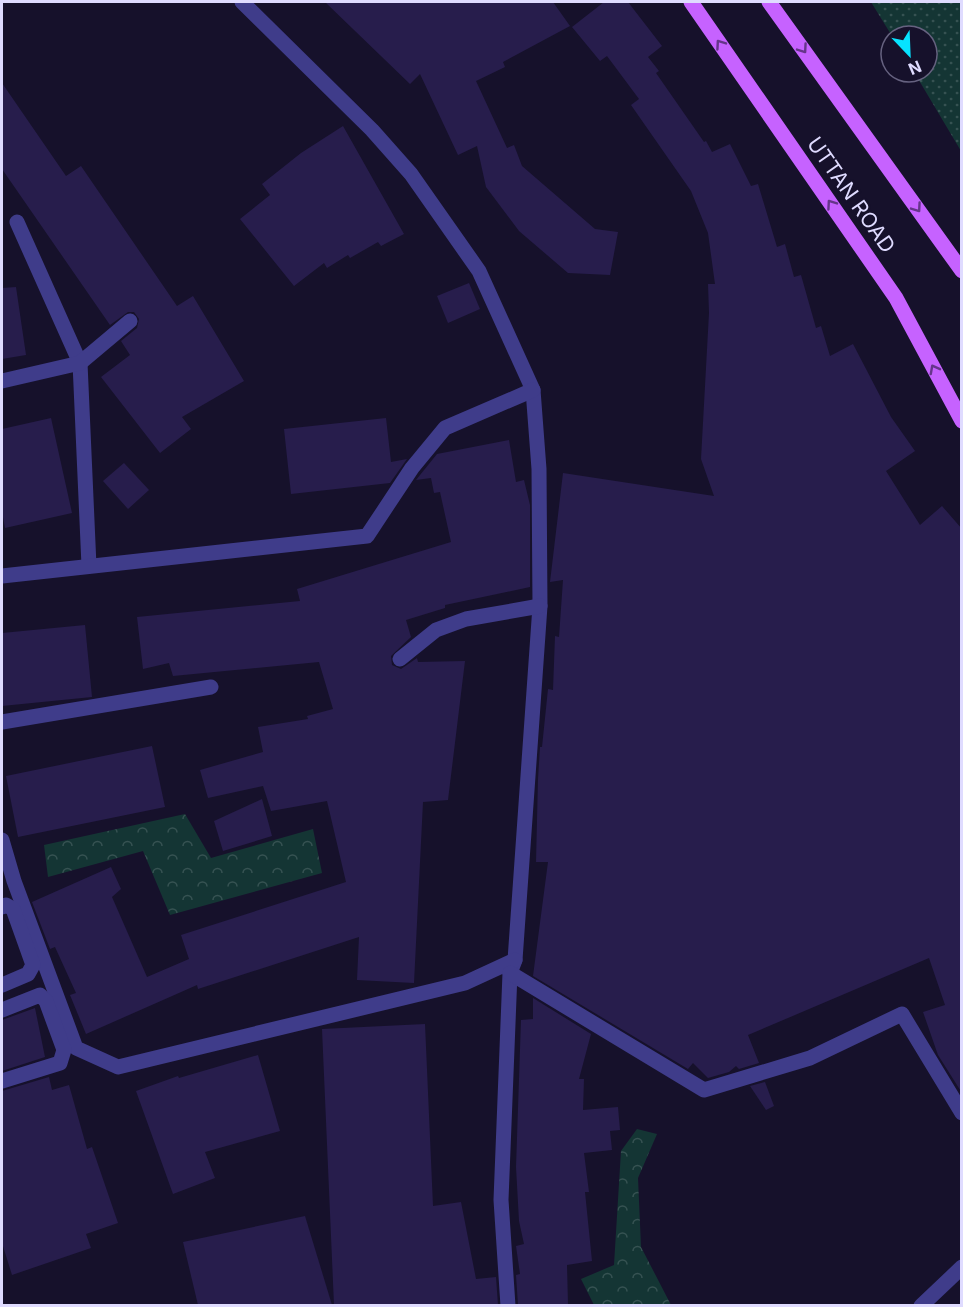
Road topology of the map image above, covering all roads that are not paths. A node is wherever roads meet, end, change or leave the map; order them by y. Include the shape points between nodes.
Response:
1 (242, 2) edge
2 (691, 2) edge
3 (770, 2) edge
4 (17, 222) dead end
5 (962, 271) edge
6 (130, 321) dead end
7 (80, 363) junction
8 (2, 381) edge
9 (533, 390) junction
10 (962, 421) edge
11 (88, 566) junction
12 (2, 576) edge
13 (540, 606) junction
14 (400, 659) dead end
15 (211, 687) dead end
16 (2, 722) edge
17 (2, 840) edge
18 (2, 907) edge
19 (512, 967) junction
20 (2, 985) edge
21 (2, 1010) edge
22 (2, 1081) edge
23 (962, 1113) edge
24 (962, 1267) edge
25 (508, 1305) edge
26 (921, 1305) edge

1 - 9 street via 411,174 479,271
10 -> 2 main road, UTTAN ROAD via 896,298
3 -> 5 main road
4 - 7 street
6 - 7 street
7 - 8 street
7 - 11 street
9 - 11 street via 445,428 412,468 367,536
9 - 13 street via 539,470
11 - 12 street
13 - 14 street via 466,619 436,630
13 - 19 street
15 - 16 street
17 - 19 street via 76,1047 118,1067
18 - 20 street via 13,909 33,965 28,974
19 - 23 street via 704,1090 810,1058 902,1014
19 - 25 street via 501,1200
21 - 22 street via 40,995 46,1001 64,1050 60,1063
24 - 26 street

